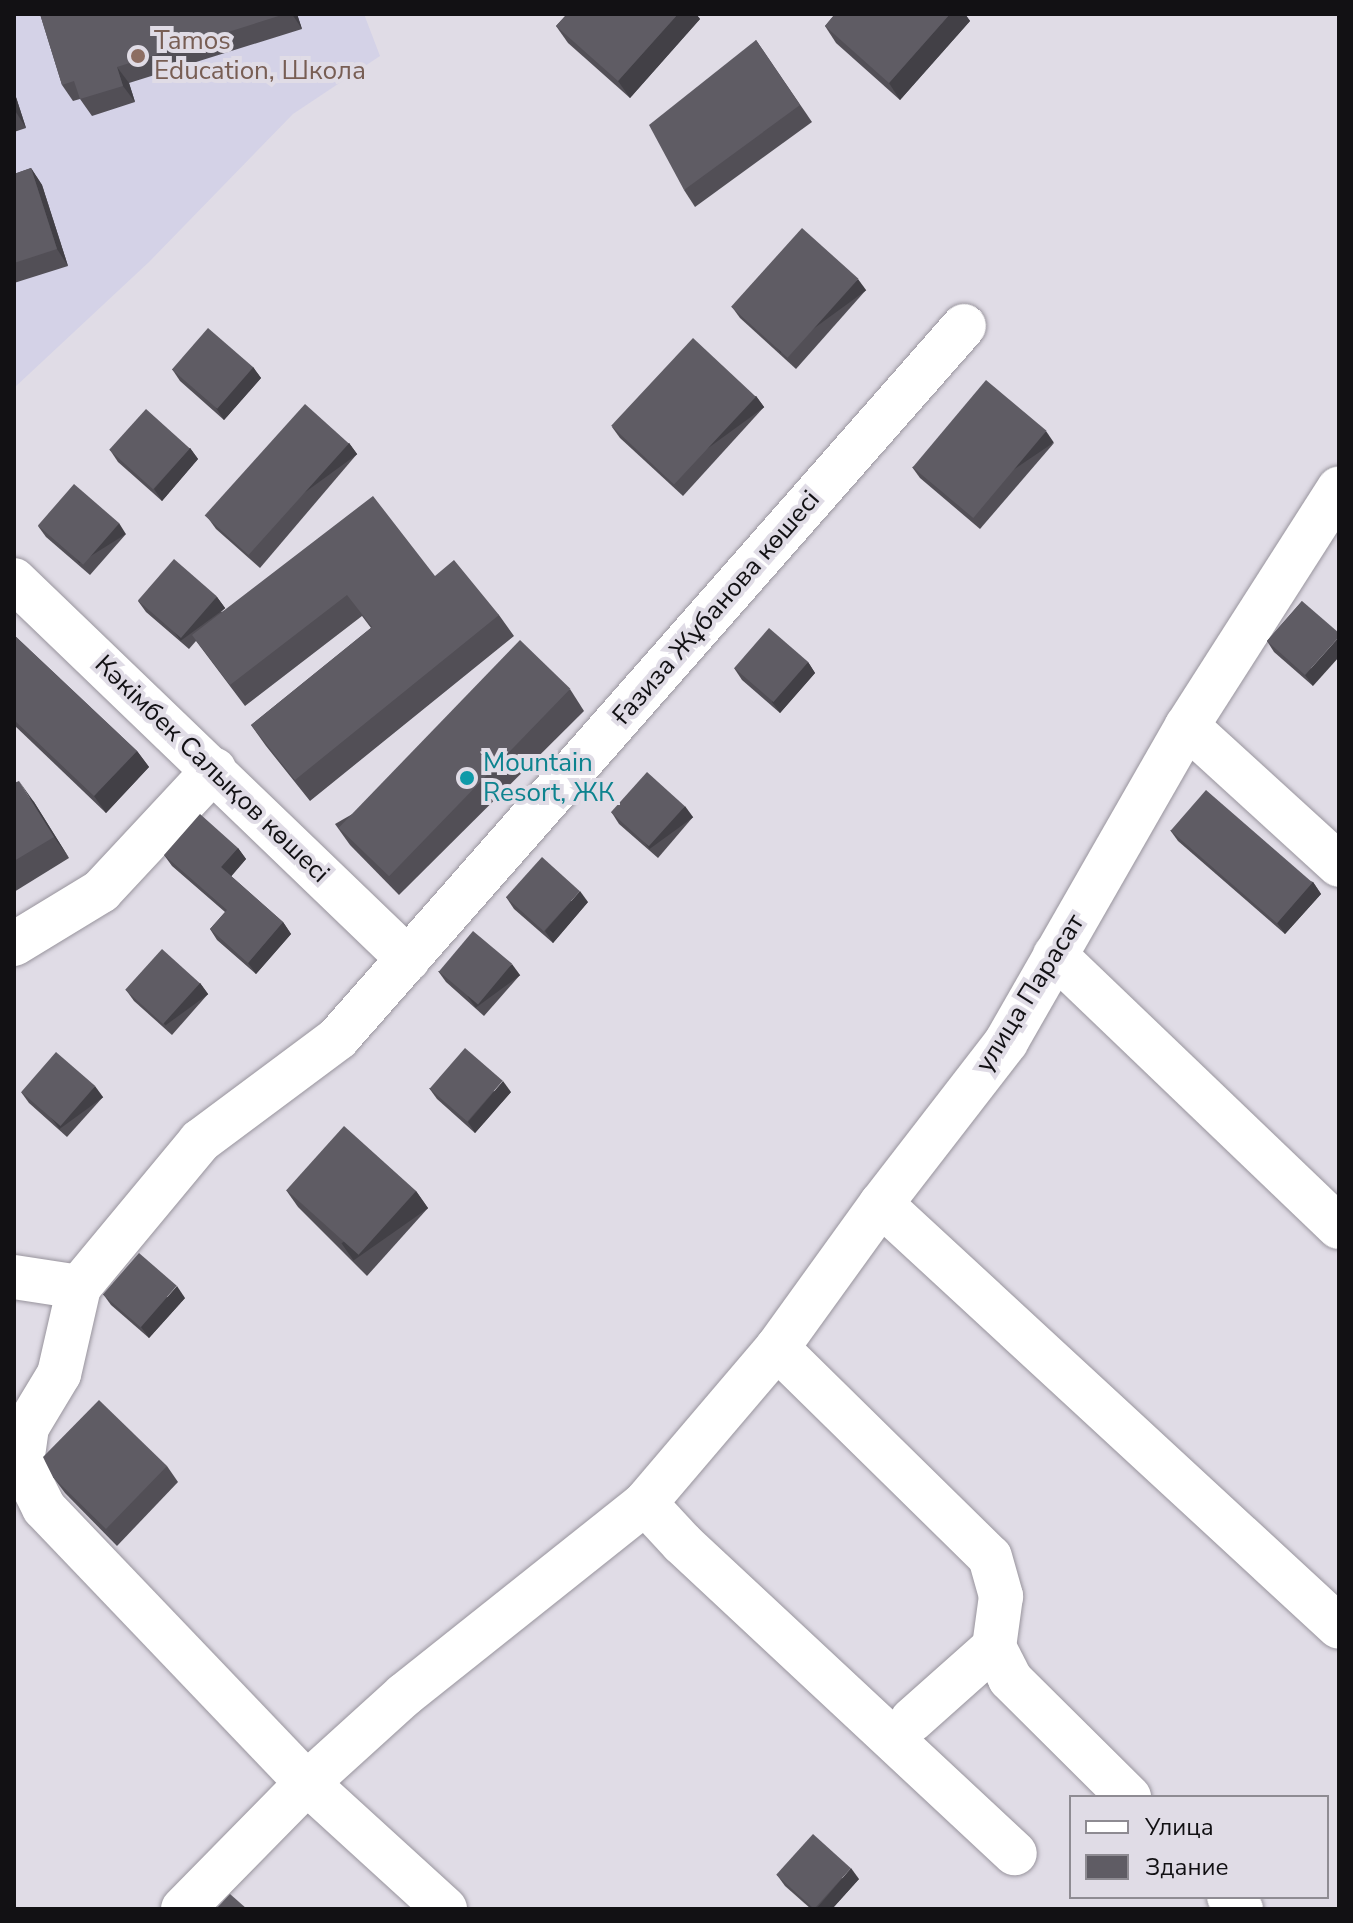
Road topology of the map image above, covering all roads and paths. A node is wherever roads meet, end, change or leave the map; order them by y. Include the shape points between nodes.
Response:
1 (964, 326) dead end
2 (1339, 488) edge
3 (14, 580) edge
4 (1187, 726) junction
5 (214, 770) junction
6 (1339, 865) edge
7 (14, 944) edge
8 (1055, 955) junction
9 (408, 959) junction
10 (881, 1204) junction
11 (1339, 1227) edge
12 (14, 1277) edge
13 (79, 1287) junction
14 (777, 1348) junction
15 (645, 1503) junction
16 (1339, 1627) edge
17 (994, 1647) junction
18 (912, 1720) dead end
19 (307, 1783) junction
20 (1127, 1795) edge
21 (1015, 1853) dead end
22 (183, 1909) edge
23 (445, 1909) edge

1 - 9 street, Ғазиза Жұбанова көшесі
2 - 4 street, улица Парасат
3 - 5 street, Кәкімбек Салықов көшесі
4 - 6 street
4 - 8 street, улица Парасат
5 - 7 street via 101,891
5 - 9 street, Кәкімбек Салықов көшесі
8 - 10 street, улица Парасат via 1006,1042
8 - 11 street
9 - 13 street, Ғазиза Жұбанова көшесі via 338,1038 200,1141
10 - 14 street, улица Парасат
10 - 16 street
12 - 13 street
13 - 19 street via 59,1374 27,1427 22,1464 44,1508
14 - 15 street, улица Парасат
14 - 17 street via 990,1557 1001,1596
15 - 19 street, улица Парасат via 404,1695
15 - 21 street
17 - 18 street
17 - 20 street via 1010,1679
19 - 22 street, улица Парасат
19 - 23 street

